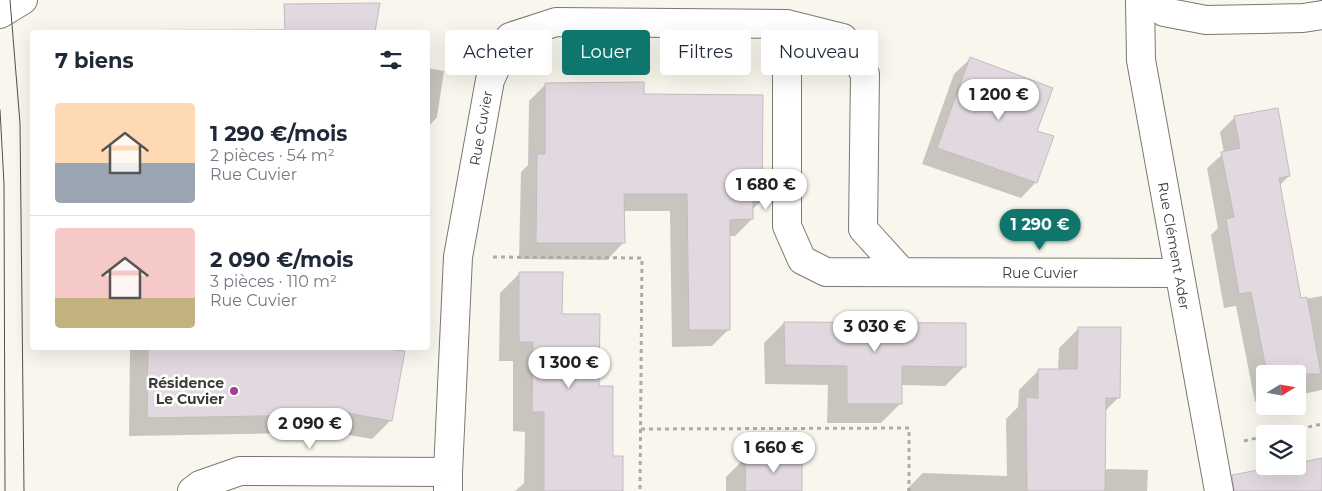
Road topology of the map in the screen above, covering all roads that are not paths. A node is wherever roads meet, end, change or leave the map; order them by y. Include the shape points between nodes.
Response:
1 (23, 0) edge
2 (1140, 0) edge
3 (1149, 0) edge
4 (0, 14) edge
5 (1322, 15) edge
6 (787, 24) junction
7 (902, 272) junction
8 (1179, 273) junction
9 (448, 481) edge
10 (192, 491) edge
11 (1220, 491) edge

1 - 4 street
2 - 8 street, Rue Clément Ader via 1141,60
3 - 5 street via 1164,12 1206,20
6 - 7 street, Rue Cuvier via 843,38 864,74 863,229
6 - 7 street, Rue Cuvier via 787,226 802,260 826,272
6 - 9 street, Rue Cuvier via 556,22 510,37 490,80 458,256
7 - 8 street, Rue Cuvier
8 - 11 street, Rue Clément Ader
9 - 10 street, Rue Cuvier via 240,471

